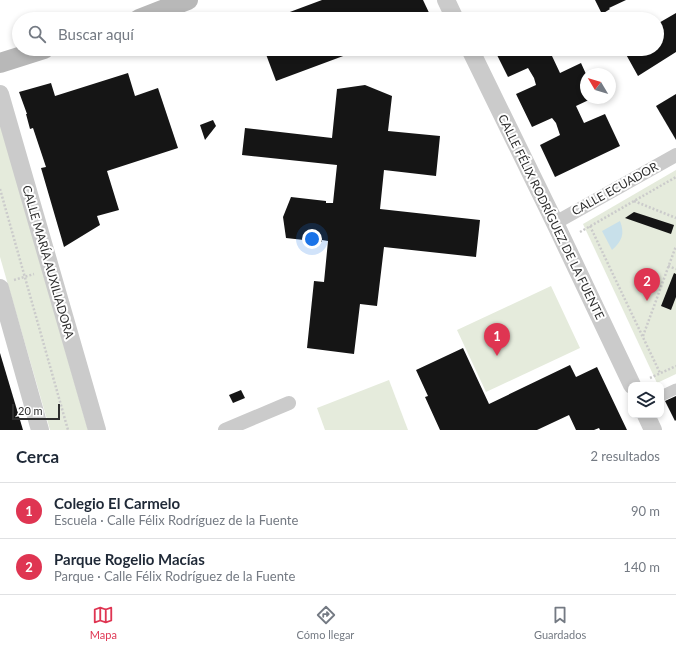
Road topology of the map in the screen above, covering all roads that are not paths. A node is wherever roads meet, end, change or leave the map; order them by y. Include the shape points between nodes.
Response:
1 (188, 0) edge
2 (446, 0) edge
3 (156, 12) edge
4 (452, 12) edge
5 (22, 56) edge
6 (473, 56) edge
7 (0, 63) edge
8 (0, 94) edge
9 (676, 154) edge
10 (555, 223) junction
11 (6, 284) edge
12 (631, 382) edge
13 (676, 389) edge
14 (664, 395) edge
15 (289, 404) dead end
16 (647, 418) edge
17 (40, 430) edge
18 (97, 430) edge
19 (225, 430) edge
20 (653, 430) edge

1 - 3 main road
2 - 4 street
5 - 7 main road
6 - 10 street, CALLE FÉLIX RODRÍGUEZ DE LA FUENTE
8 - 18 street, CALLE MARÍA AUXILIADORA
9 - 10 street, CALLE ECUADOR
10 - 12 street, CALLE FÉLIX RODRÍGUEZ DE LA FUENTE
11 - 17 street
13 - 14 street
15 - 19 street
16 - 20 street

